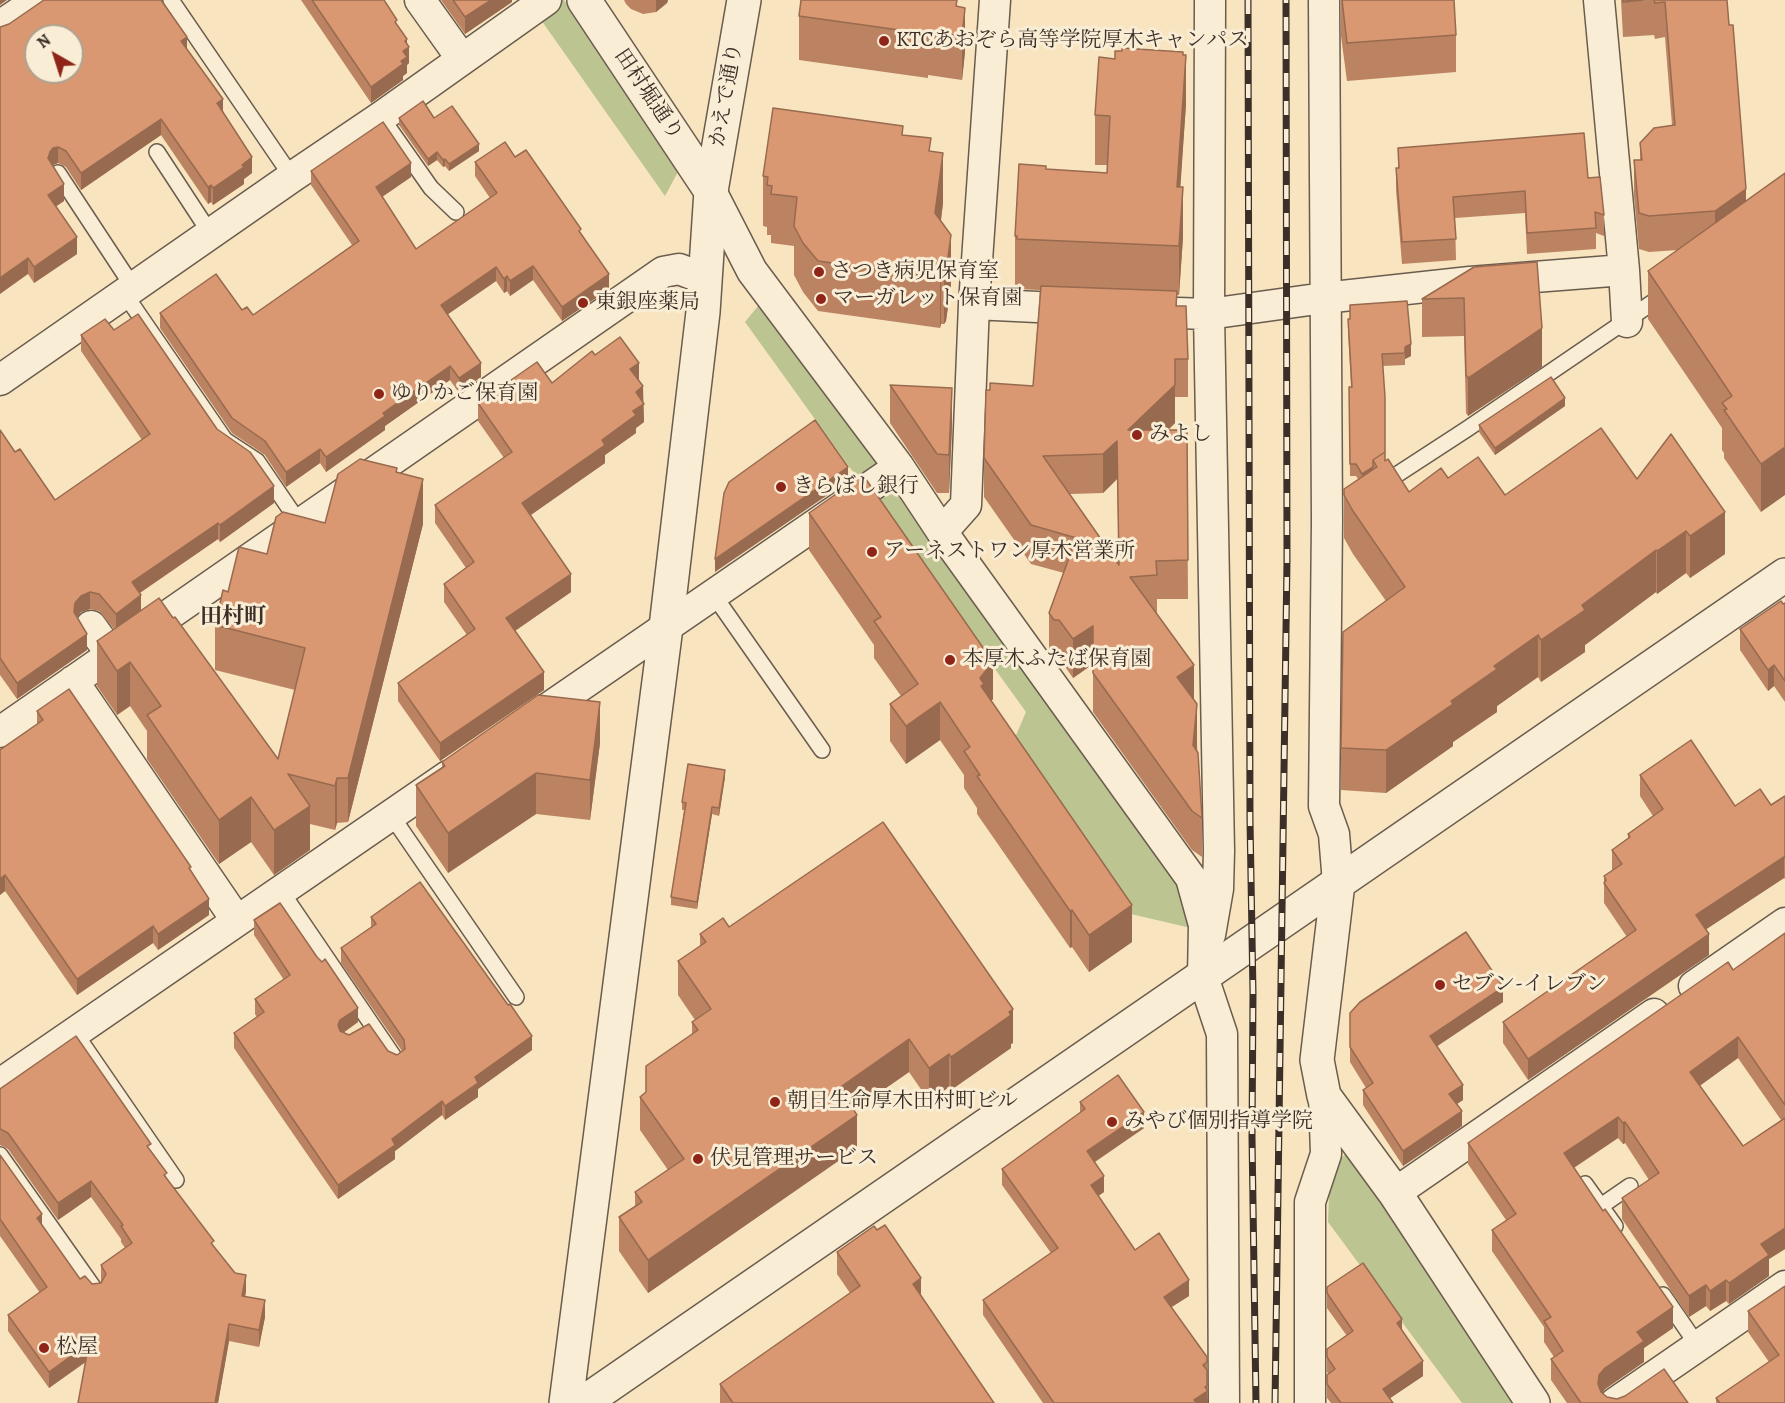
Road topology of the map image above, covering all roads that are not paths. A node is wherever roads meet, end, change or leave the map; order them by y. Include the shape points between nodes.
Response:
1 (38, 0) edge
2 (171, 0) edge
3 (420, 0) edge
4 (546, 0) edge
5 (584, 0) edge
6 (744, 0) edge
7 (995, 0) edge
8 (1210, 0) edge
9 (1324, 0) edge
10 (1599, 0) edge
11 (0, 26) edge
12 (462, 59) junction
13 (381, 117) junction
14 (157, 152) dead end
15 (58, 173) edge
16 (292, 177) junction
17 (711, 191) junction
18 (456, 212) dead end
19 (210, 233) junction
20 (1624, 270) junction
21 (705, 279) junction
22 (1673, 289) edge
23 (128, 290) junction
24 (1324, 298) junction
25 (974, 304) junction
26 (1209, 314) junction
27 (1627, 322) junction
28 (0, 380) edge
29 (899, 467) junction
30 (1367, 495) edge
31 (300, 524) junction
32 (942, 532) junction
33 (1785, 575) edge
34 (713, 594) junction
35 (91, 626) dead end
36 (666, 627) junction
37 (111, 654) junction
38 (73, 681) junction
39 (0, 732) edge
40 (507, 736) edge
41 (822, 750) dead end
42 (468, 762) edge
43 (391, 815) junction
44 (1338, 883) junction
45 (281, 891) junction
46 (237, 921) junction
47 (1785, 923) edge
48 (1203, 977) junction
49 (516, 997) dead end
50 (372, 1025) junction
51 (75, 1033) junction
52 (356, 1035) edge
53 (396, 1060) edge
54 (0, 1084) edge
55 (1324, 1096) junction
56 (0, 1155) edge
57 (176, 1180) dead end
58 (1585, 1184) edge
59 (1630, 1186) dead end
60 (1395, 1193) junction
61 (1601, 1206) junction
62 (1620, 1234) edge
63 (1653, 1281) edge
64 (1785, 1286) edge
65 (96, 1291) edge
66 (1698, 1346) junction
67 (566, 1403) edge
68 (583, 1403) edge
69 (1224, 1403) edge
70 (1310, 1403) edge
71 (1533, 1403) edge
72 (1615, 1403) edge

1 - 11 street
2 - 16 lane
3 - 12 street
4 - 12 street
5 - 17 street, 田村堀通り
6 - 17 street, かえで通り
7 - 25 street
8 - 26 street
9 - 24 street
10 - 20 street
12 - 13 street
13 - 16 street
13 - 18 lane via 431,188
14 - 19 lane
15 - 23 lane
16 - 19 street
17 - 21 street, かえで通り
17 - 29 street via 752,271
19 - 23 street
20 - 24 street
20 - 27 street
21 - 31 street via 679,269 663,272
21 - 36 street, かえで通り
22 - 27 lane
23 - 28 street
23 - 31 lane via 225,440 257,461
24 - 26 street
24 - 44 street via 1337,514 1324,806 1334,834
25 - 26 street
25 - 32 street via 966,506
26 - 48 street via 1219,851 1218,889
27 - 30 lane
29 - 32 street
29 - 34 street
31 - 37 street
32 - 48 street via 1191,878 1204,925
33 - 44 street
34 - 36 street
34 - 41 lane
35 - 37 street
36 - 40 street
36 - 67 street, かえで通り
37 - 38 street
38 - 39 street
38 - 46 street
42 - 43 street
43 - 45 street
43 - 49 lane
44 - 48 street
44 - 55 street via 1317,1060
45 - 46 street
45 - 50 lane
46 - 51 street
47 - 60 street
48 - 68 street
48 - 69 street via 1222,1034
50 - 52 lane
50 - 53 lane
51 - 54 street
51 - 57 lane
55 - 60 street
55 - 70 street via 1326,1155 1310,1202
56 - 65 lane
58 - 61 lane
59 - 61 lane
60 - 71 street
61 - 62 lane
63 - 66 lane
64 - 66 street
66 - 72 street

